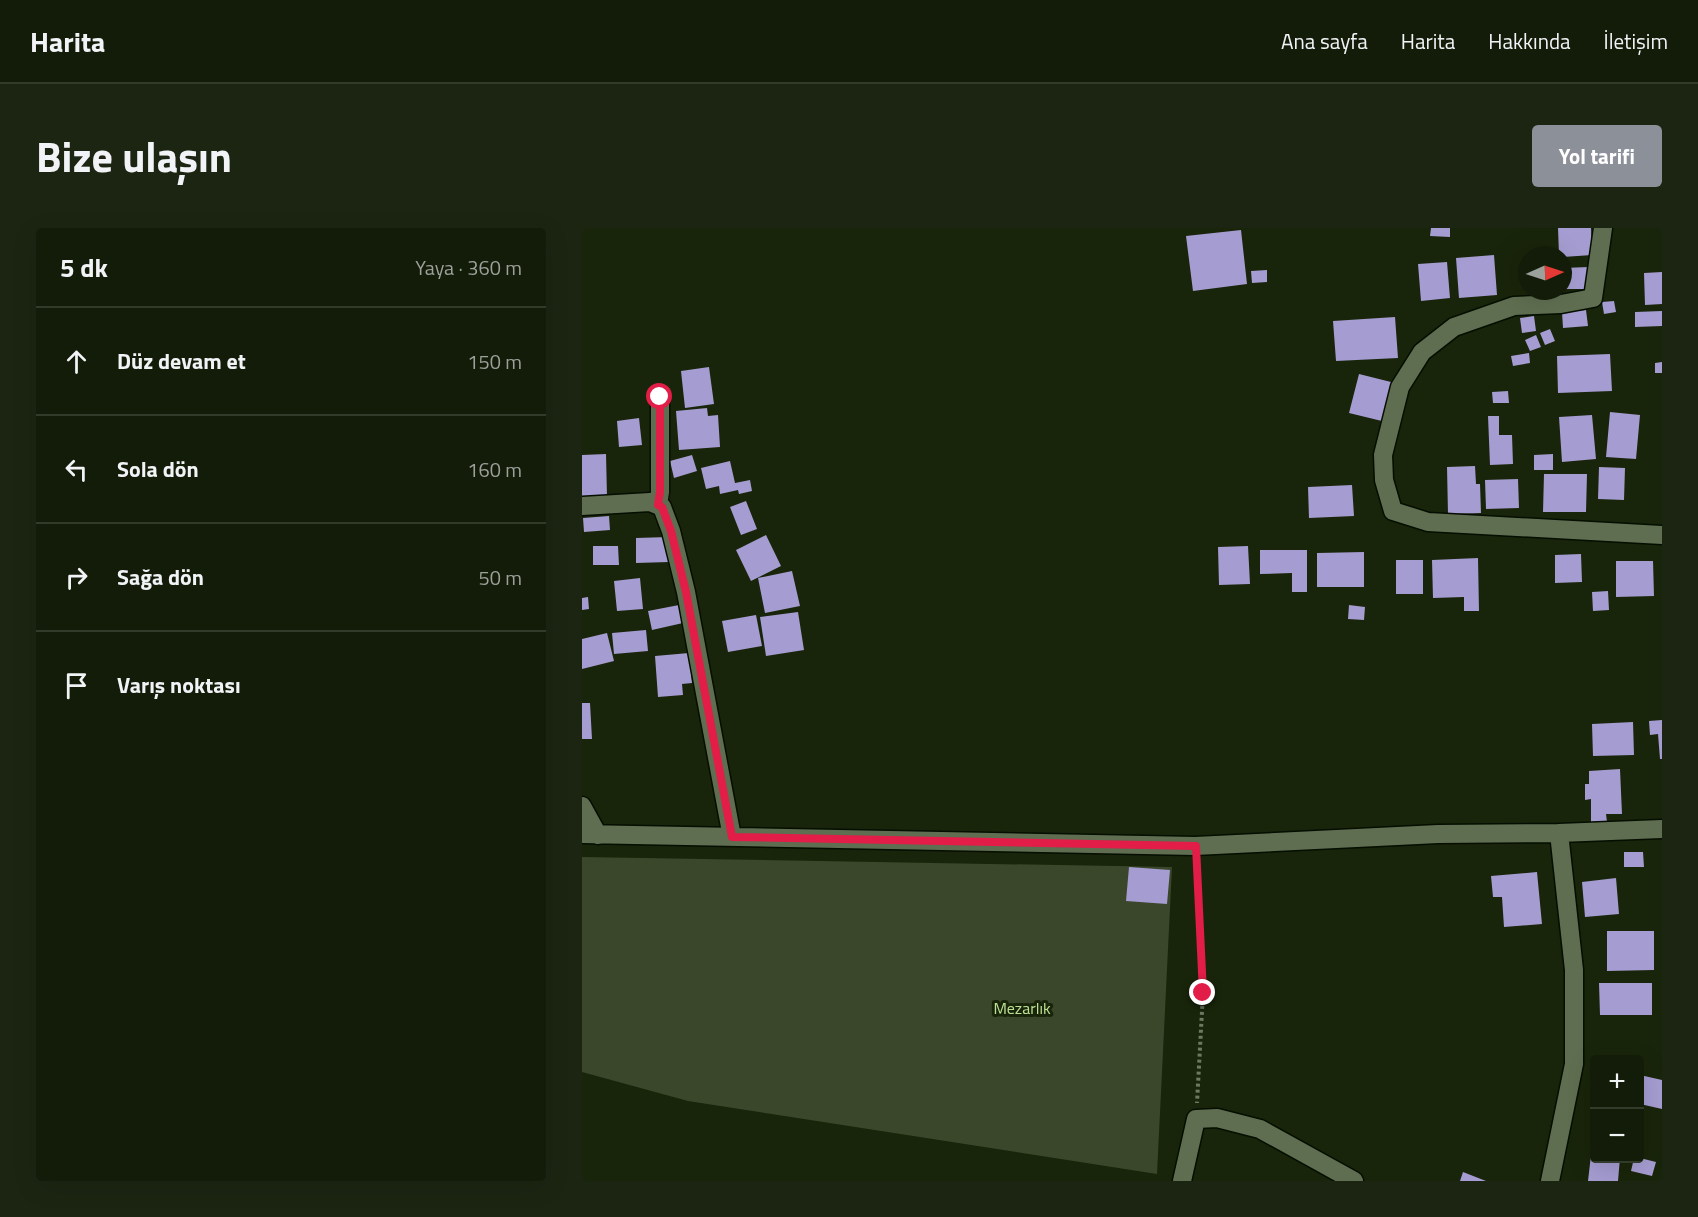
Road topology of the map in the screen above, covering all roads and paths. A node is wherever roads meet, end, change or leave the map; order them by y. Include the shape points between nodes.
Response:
1 (1604, 228) edge
2 (660, 397) dead end
3 (658, 505) junction
4 (582, 506) edge
5 (1662, 535) edge
6 (582, 806) edge
7 (1662, 829) edge
8 (1559, 833) junction
9 (590, 834) edge
10 (732, 837) junction
11 (1196, 846) junction
12 (1196, 1119) junction
13 (1182, 1181) edge
14 (1354, 1181) edge
15 (1550, 1181) edge

1 - 5 street via 1593,298 1514,306 1454,327 1422,352 1400,387 1383,455 1384,480 1393,511 1428,522
2 - 3 street
3 - 4 street via 650,502
3 - 10 street via 671,531 686,592
6 - 9 street
7 - 8 street
8 - 11 street via 1438,834
8 - 15 street via 1574,970 1574,1064
9 - 10 street
10 - 11 street
11 - 12 path via 1203,993
12 - 13 street
12 - 14 street via 1217,1118 1260,1129

